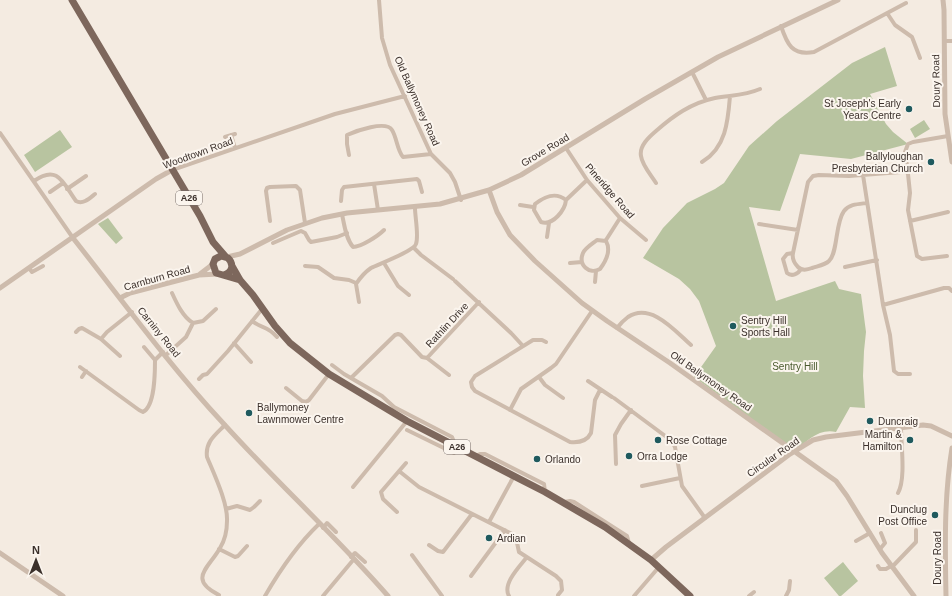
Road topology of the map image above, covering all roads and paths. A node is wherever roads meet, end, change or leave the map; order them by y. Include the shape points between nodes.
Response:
1 (72, 0) edge
2 (379, 0) edge
3 (838, 0) edge
4 (943, 0) edge
5 (906, 3) dead end
6 (887, 13) junction
7 (781, 26) junction
8 (944, 41) junction
9 (952, 41) edge
10 (920, 58) dead end
11 (692, 72) junction
12 (760, 89) dead end
13 (405, 96) junction
14 (730, 96) junction
15 (706, 100) junction
16 (0, 132) edge
17 (948, 136) junction
18 (225, 137) dead end
19 (235, 148) junction
20 (566, 148) junction
21 (431, 154) junction
22 (350, 155) dead end
23 (702, 162) dead end
24 (952, 162) edge
25 (905, 169) junction
26 (172, 170) junction
27 (863, 175) junction
28 (86, 176) dead end
29 (587, 180) junction
30 (34, 181) junction
31 (63, 183) junction
32 (656, 183) dead end
33 (374, 184) junction
34 (67, 189) junction
35 (489, 190) junction
36 (50, 192) dead end
37 (422, 192) dead end
38 (95, 194) dead end
39 (461, 200) junction
40 (566, 200) junction
41 (341, 201) dead end
42 (867, 203) junction
43 (520, 205) dead end
44 (533, 207) junction
45 (414, 208) junction
46 (378, 210) junction
47 (948, 212) dead end
48 (342, 214) junction
49 (620, 218) junction
50 (270, 221) dead end
51 (910, 221) junction
52 (304, 223) junction
53 (548, 223) junction
54 (759, 224) dead end
55 (384, 230) dead end
56 (798, 230) junction
57 (347, 233) junction
58 (547, 237) dead end
59 (73, 238) junction
60 (606, 240) junction
61 (646, 240) dead end
62 (213, 242) junction
63 (273, 243) dead end
64 (414, 248) junction
65 (793, 253) junction
66 (240, 254) junction
67 (947, 256) dead end
68 (227, 257) junction
69 (877, 260) junction
70 (582, 262) junction
71 (213, 263) junction
72 (384, 263) junction
73 (570, 263) dead end
74 (232, 265) junction
75 (43, 266) dead end
76 (306, 266) dead end
77 (845, 267) dead end
78 (29, 268) junction
79 (801, 269) junction
80 (596, 271) junction
81 (199, 275) junction
82 (221, 275) junction
83 (240, 280) junction
84 (595, 282) dead end
85 (356, 283) junction
86 (0, 288) edge
87 (952, 291) edge
88 (172, 293) dead end
89 (409, 295) dead end
90 (120, 298) junction
91 (359, 302) dead end
92 (479, 302) junction
93 (883, 305) junction
94 (216, 309) dead end
95 (262, 309) junction
96 (592, 311) junction
97 (132, 312) junction
98 (252, 321) junction
99 (193, 323) junction
100 (617, 328) junction
101 (76, 332) dead end
102 (277, 337) dead end
103 (101, 339) junction
104 (546, 342) dead end
105 (234, 343) junction
106 (691, 344) dead end
107 (523, 346) junction
108 (144, 347) dead end
109 (165, 354) junction
110 (120, 356) dead end
111 (427, 358) junction
112 (155, 360) junction
113 (251, 362) dead end
114 (332, 365) dead end
115 (80, 366) dead end
116 (86, 371) junction
117 (328, 374) junction
118 (910, 374) dead end
119 (449, 375) dead end
120 (82, 377) dead end
121 (539, 377) junction
122 (351, 378) junction
123 (199, 379) dead end
124 (588, 381) dead end
125 (286, 388) dead end
126 (600, 390) junction
127 (382, 396) junction
128 (563, 398) dead end
129 (378, 404) junction
130 (510, 410) junction
131 (631, 410) junction
132 (407, 421) junction
133 (225, 425) junction
134 (901, 427) junction
135 (407, 430) dead end
136 (952, 436) edge
137 (455, 446) junction
138 (952, 448) edge
139 (795, 451) junction
140 (475, 456) junction
141 (406, 463) dead end
142 (616, 464) dead end
143 (399, 471) junction
144 (514, 476) junction
145 (680, 478) junction
146 (642, 486) dead end
147 (353, 487) dead end
148 (546, 492) junction
149 (898, 493) dead end
150 (260, 501) dead end
151 (226, 509) junction
152 (397, 512) dead end
153 (472, 514) junction
154 (949, 516) edge
155 (705, 518) junction
156 (490, 522) junction
157 (321, 526) junction
158 (505, 530) junction
159 (916, 530) dead end
160 (336, 532) dead end
161 (870, 533) junction
162 (881, 533) dead end
163 (856, 541) dead end
164 (429, 545) dead end
165 (247, 546) dead end
166 (219, 549) junction
167 (880, 549) junction
168 (0, 553) edge
169 (412, 554) dead end
170 (527, 557) junction
171 (352, 558) junction
172 (651, 560) junction
173 (365, 562) dead end
174 (878, 566) dead end
175 (659, 567) junction
176 (892, 567) junction
177 (471, 576) dead end
178 (790, 580) dead end
179 (754, 592) dead end
180 (558, 595) dead end
181 (63, 596) edge
182 (219, 596) edge
183 (265, 596) edge
184 (323, 596) edge
185 (388, 596) edge
186 (442, 596) edge
187 (509, 596) edge
188 (634, 596) edge
189 (690, 596) edge
190 (749, 596) edge
191 (786, 596) edge
192 (914, 596) edge
193 (946, 596) edge

1 - 26 main road, A26
2 - 13 street, Old Ballymoney Road via 382,38 390,65
3 - 7 street, Grove Road
4 - 8 street, Doury Road
5 - 6 street
6 - 7 street via 808,53 793,50 786,41
6 - 10 street via 895,25 911,36
7 - 11 street, Grove Road
8 - 9 street
8 - 17 street, Doury Road
11 - 15 street
11 - 20 street, Grove Road
12 - 14 street via 746,95
13 - 19 street, Woodtown Road via 335,114
13 - 21 street, Old Ballymoney Road
14 - 15 street
14 - 23 street via 727,126 714,153
15 - 32 street via 674,115 645,142 641,158
16 - 30 street, Carniny Road
17 - 24 street, Doury Road
17 - 25 street via 908,144 905,152
18 - 19 street via 233,135
19 - 26 street, Woodtown Road
20 - 29 street, Pineridge Road
20 - 35 street, Grove Road via 521,175
21 - 22 street via 404,157 392,130 381,125 347,134
21 - 39 street, Old Ballymoney Road via 450,173
25 - 27 street via 901,172
25 - 51 street via 909,180
26 - 59 street, Woodtown Road
26 - 62 main road, A26 via 204,222
27 - 42 street
27 - 56 street via 813,176 808,182
28 - 34 street
29 - 40 street
29 - 49 street, Pineridge Road
30 - 31 street via 49,174 58,177
30 - 59 street, Carniny Road
31 - 34 street
31 - 36 street
33 - 37 street via 416,179
33 - 41 street via 344,187
33 - 46 street
34 - 38 street via 79,203
35 - 39 street, Grove Road
35 - 96 street, Old Ballymoney Road via 497,212 510,235 535,261
39 - 45 street, Grove Road
40 - 44 street via 558,196 548,196
40 - 53 street via 558,216
42 - 69 street
42 - 79 street via 844,210 830,260 808,270
43 - 44 street
44 - 53 street via 540,221
45 - 46 street, Grove Road
45 - 64 street via 417,241
46 - 48 street, Grove Road
47 - 51 street
48 - 52 street, Grove Road
48 - 57 street
49 - 60 street
49 - 61 street, Pineridge Road
50 - 52 street via 267,188 296,186 300,190
51 - 67 street via 918,258
52 - 66 street, Grove Road
53 - 58 street
54 - 56 street
55 - 57 street via 356,247 352,246
56 - 65 street
57 - 63 street via 311,242 301,231
59 - 78 street, Woodtown Road
59 - 90 street, Carniny Road
60 - 70 street via 597,240 588,247 583,254
60 - 80 street via 608,253 602,266
62 - 68 main road, A26
62 - 71 main road, A26
64 - 72 street
64 - 92 street, Rathlin Drive
65 - 79 street via 794,263
65 - 79 street via 787,254 783,259 787,273 799,273
66 - 68 street, Grove Road
66 - 74 street, Grove Road
68 - 71 main road via 218,257
68 - 74 main road, A26
69 - 77 street
69 - 93 street
70 - 73 street
70 - 80 street via 586,269
71 - 81 street, Carnburn Road
71 - 82 main road, A26 via 214,270
72 - 85 street via 369,270
72 - 89 street via 398,286
74 - 82 main road via 230,272
74 - 83 main road, A26
75 - 78 street via 32,272
76 - 85 street via 318,267 334,278
78 - 86 street, Woodtown Road
80 - 84 street
81 - 82 street, Carnburn Road
81 - 90 street, Carnburn Road via 130,293
82 - 83 main road
83 - 95 main road, A26
85 - 91 street
87 - 93 street via 945,287
88 - 99 street
90 - 97 street, Carniny Road
92 - 107 street, Rathlin Drive
92 - 111 street, Rathlin Drive
93 - 118 street via 894,371 898,374
94 - 99 street via 203,322
95 - 98 street
95 - 117 main road, A26 via 290,343
96 - 100 street, Old Ballymoney Road
96 - 121 street via 556,364
97 - 103 street
97 - 109 street, Carniny Road
98 - 102 street via 268,328
98 - 105 street
99 - 109 street via 186,337
100 - 106 street via 630,316 647,313 661,319
100 - 139 street, Old Ballymoney Road
101 - 103 street via 82,328
103 - 110 street
104 - 107 street via 536,340
105 - 113 street
105 - 123 street via 207,374
107 - 130 street via 475,376 471,382 475,391
108 - 112 street
109 - 112 street
109 - 133 street, Carniny Road
111 - 119 street, Rathlin Drive
111 - 122 street, Rathlin Drive via 422,357 401,335 396,334
112 - 116 street via 150,402 143,412
114 - 122 street
115 - 116 street
116 - 120 street
117 - 125 street via 306,402
117 - 129 main road, A26
121 - 128 street via 545,385
121 - 130 street via 522,389
122 - 127 street
124 - 126 street
126 - 130 street via 595,400 591,433 587,439 580,442 570,442
126 - 131 street
127 - 129 street
127 - 137 street via 394,407 452,437
129 - 132 main road, A26
131 - 142 street via 615,435
131 - 145 street via 672,441
132 - 137 main road, A26
132 - 147 street
133 - 151 street via 209,441 206,450
133 - 157 street, Carniny Road
134 - 136 street, Circular Road via 923,424
134 - 139 street, Circular Road via 826,437 813,440
134 - 149 street via 903,478
135 - 137 street via 454,453
137 - 140 main road, A26
138 - 154 street, Doury Road via 947,489
139 - 155 street, Circular Road
139 - 161 street, Old Ballymoney Road via 836,482
140 - 144 main road, A26
140 - 148 street via 485,454 544,484
141 - 143 street
143 - 152 street via 381,493 383,499
143 - 153 street via 419,487
144 - 148 main road, A26
144 - 156 street
145 - 146 street
145 - 155 street via 683,489
148 - 172 main road, A26
150 - 151 street via 250,510 237,506
151 - 166 street via 227,527
153 - 156 street
153 - 164 street via 443,552
154 - 193 street, Doury Road via 945,550
155 - 172 street, Circular Road
156 - 158 street
157 - 160 street, Carniny Road via 327,523
157 - 171 street, Carniny Road
157 - 183 street via 306,537 292,554
158 - 170 street via 516,536 518,552
158 - 177 street
159 - 176 street via 916,542
161 - 163 street
161 - 167 street, Old Ballymoney Road
162 - 167 street via 885,543
165 - 166 street via 235,557
166 - 182 street via 205,569 203,577 207,588
167 - 176 street, Old Ballymoney Road
168 - 181 street
169 - 186 street
170 - 180 street via 559,578 562,588
170 - 187 street via 508,584 506,591
171 - 173 street, Carniny Road via 355,553
171 - 184 street
171 - 185 street, Carniny Road
172 - 175 main road, A26
174 - 176 street via 884,570
175 - 188 street
175 - 189 main road, A26
176 - 192 street, Old Ballymoney Road
178 - 191 street
179 - 190 street

